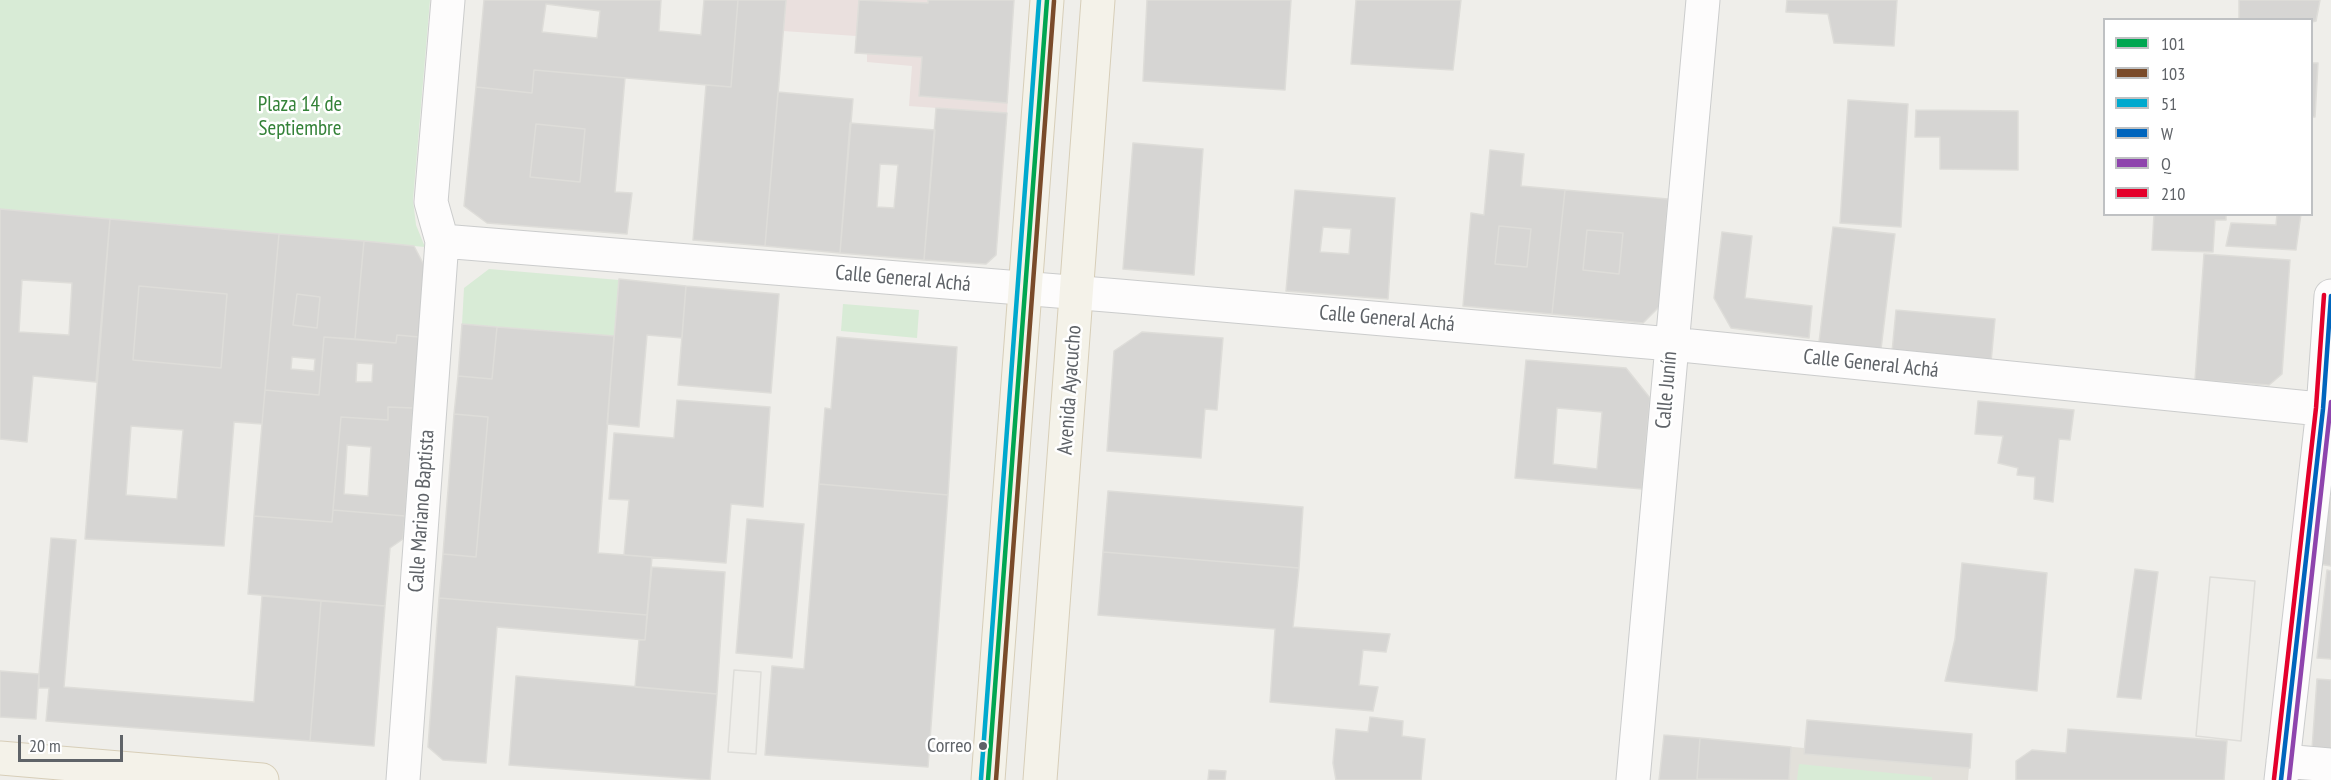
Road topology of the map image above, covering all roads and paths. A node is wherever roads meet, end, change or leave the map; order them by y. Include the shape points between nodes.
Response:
1 (448, 0) edge
2 (1047, 0) edge
3 (1098, 0) edge
4 (1703, 0) edge
5 (442, 241) junction
6 (1024, 289) junction
7 (1077, 293) junction
8 (2331, 296) edge
9 (1671, 344) junction
10 (2327, 409) edge
11 (0, 758) edge
12 (2331, 765) edge
13 (2282, 770) edge
14 (156, 776) edge
15 (262, 780) edge
16 (403, 780) edge
17 (988, 780) edge
18 (1040, 780) edge
19 (1633, 780) edge

1 - 5 street via 431,202
2 - 6 main road
3 - 7 main road, Avenida Ayacucho
4 - 9 street, Calle Junín
5 - 6 street, Calle General Achá
5 - 16 street, Calle Mariano Baptista
6 - 7 street, Calle General Achá
6 - 17 main road
7 - 9 street, Calle General Achá
7 - 18 main road, Avenida Ayacucho
8 - 10 street
9 - 10 street, Calle General Achá
9 - 19 street, Calle Junín
10 - 13 street
11 - 14 main road
12 - 13 street
14 - 15 main road

